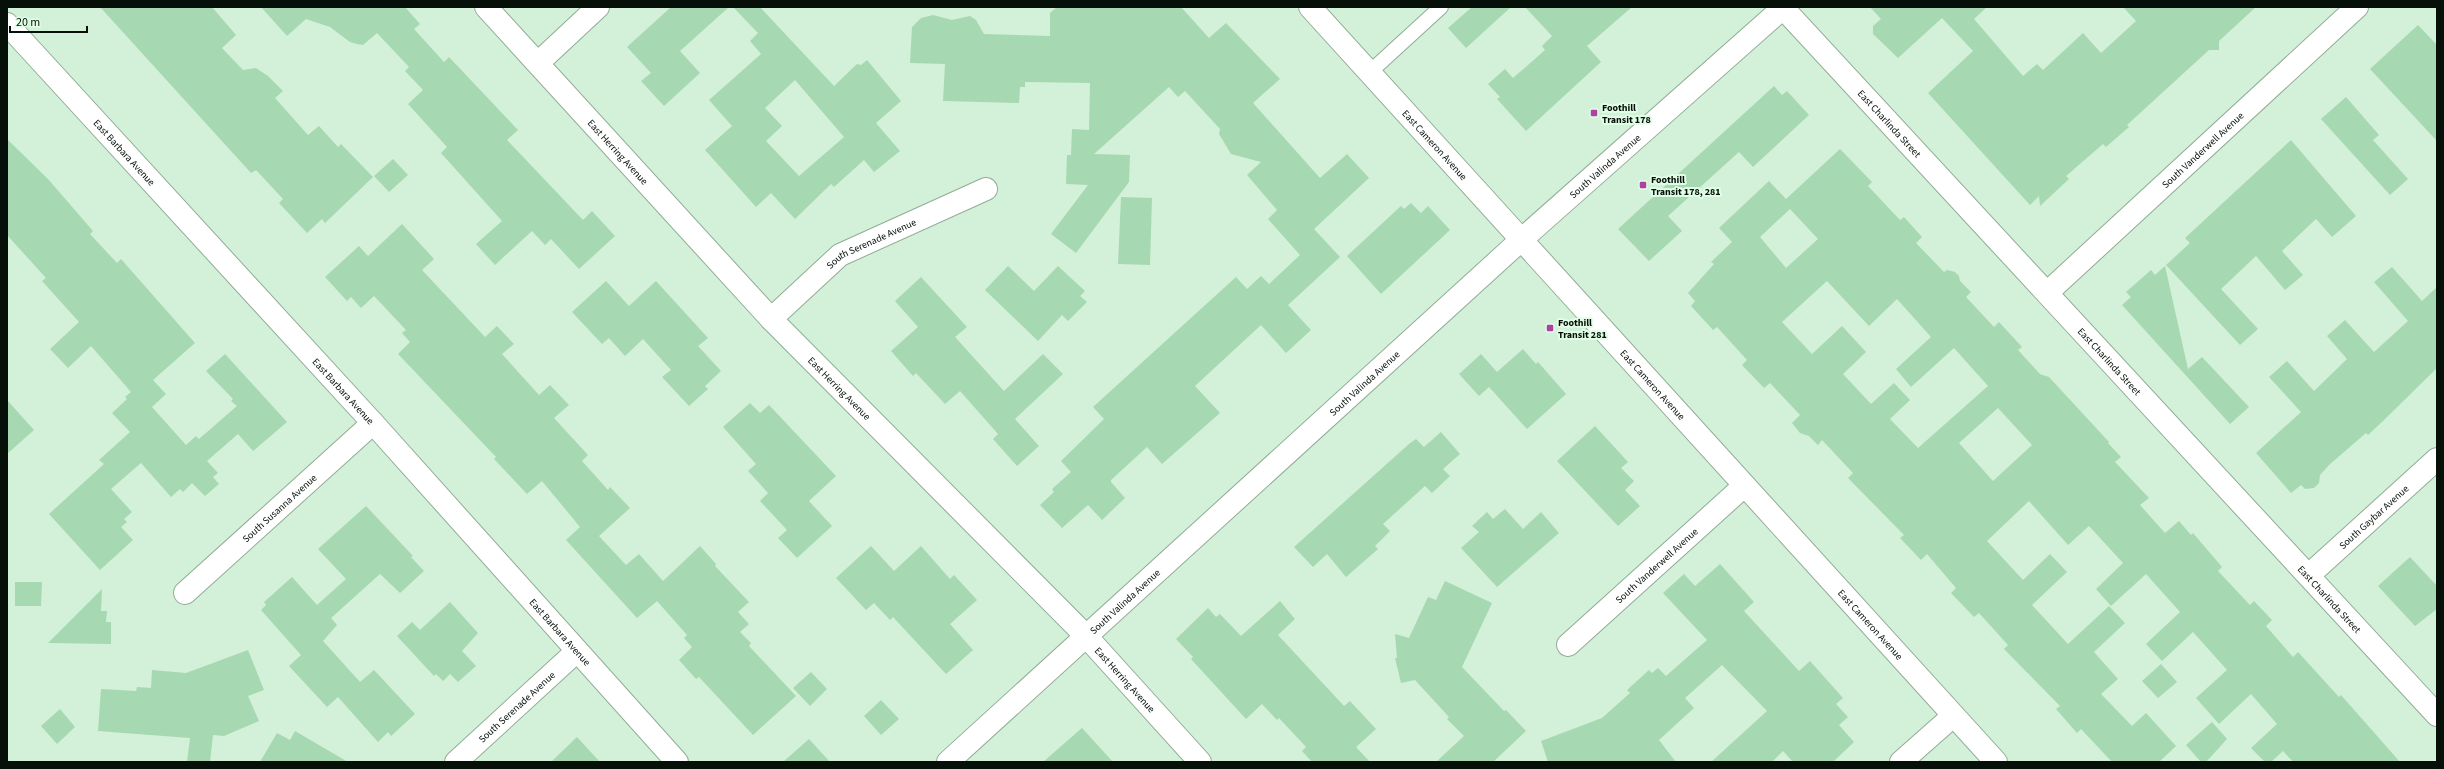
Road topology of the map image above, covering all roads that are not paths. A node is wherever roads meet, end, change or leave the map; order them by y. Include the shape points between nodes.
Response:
1 (486, 7) edge
2 (598, 7) edge
3 (1310, 7) edge
4 (1441, 7) edge
5 (1783, 7) edge
6 (2357, 7) edge
7 (7, 24) edge
8 (538, 63) junction
9 (1370, 72) junction
10 (986, 189) dead end
11 (1521, 240) junction
12 (2048, 292) junction
13 (771, 319) junction
14 (373, 423) junction
15 (2437, 459) edge
16 (1744, 486) junction
17 (2310, 575) junction
18 (185, 593) dead end
19 (1086, 636) junction
20 (1568, 645) dead end
21 (577, 651) junction
22 (2437, 715) edge
23 (1953, 716) junction
24 (456, 762) edge
25 (677, 762) edge
26 (948, 762) edge
27 (1200, 762) edge
28 (1901, 762) edge
29 (1996, 762) edge

1 - 8 street, East Herring Avenue
2 - 8 street
3 - 9 street, East Cameron Avenue
4 - 9 lane
5 - 11 street, South Valinda Avenue
5 - 12 street, East Charlinda Street
6 - 12 street, South Vanderwell Avenue
7 - 14 street, East Barbara Avenue
8 - 13 street, East Herring Avenue
9 - 11 street, East Cameron Avenue
10 - 13 street, South Serenade Avenue via 840,255
11 - 16 street, East Cameron Avenue
11 - 19 street, South Valinda Avenue
12 - 17 street, East Charlinda Street
13 - 19 street, East Herring Avenue
14 - 18 street, South Susanna Avenue
14 - 21 street, East Barbara Avenue
15 - 17 street, South Gaybar Avenue
16 - 20 street, South Vanderwell Avenue
16 - 23 street, East Cameron Avenue
17 - 22 street, East Charlinda Street
19 - 26 street, South Valinda Avenue
19 - 27 street, East Herring Avenue
21 - 24 street, South Serenade Avenue
21 - 25 street, East Barbara Avenue
23 - 28 street
23 - 29 street, East Cameron Avenue

